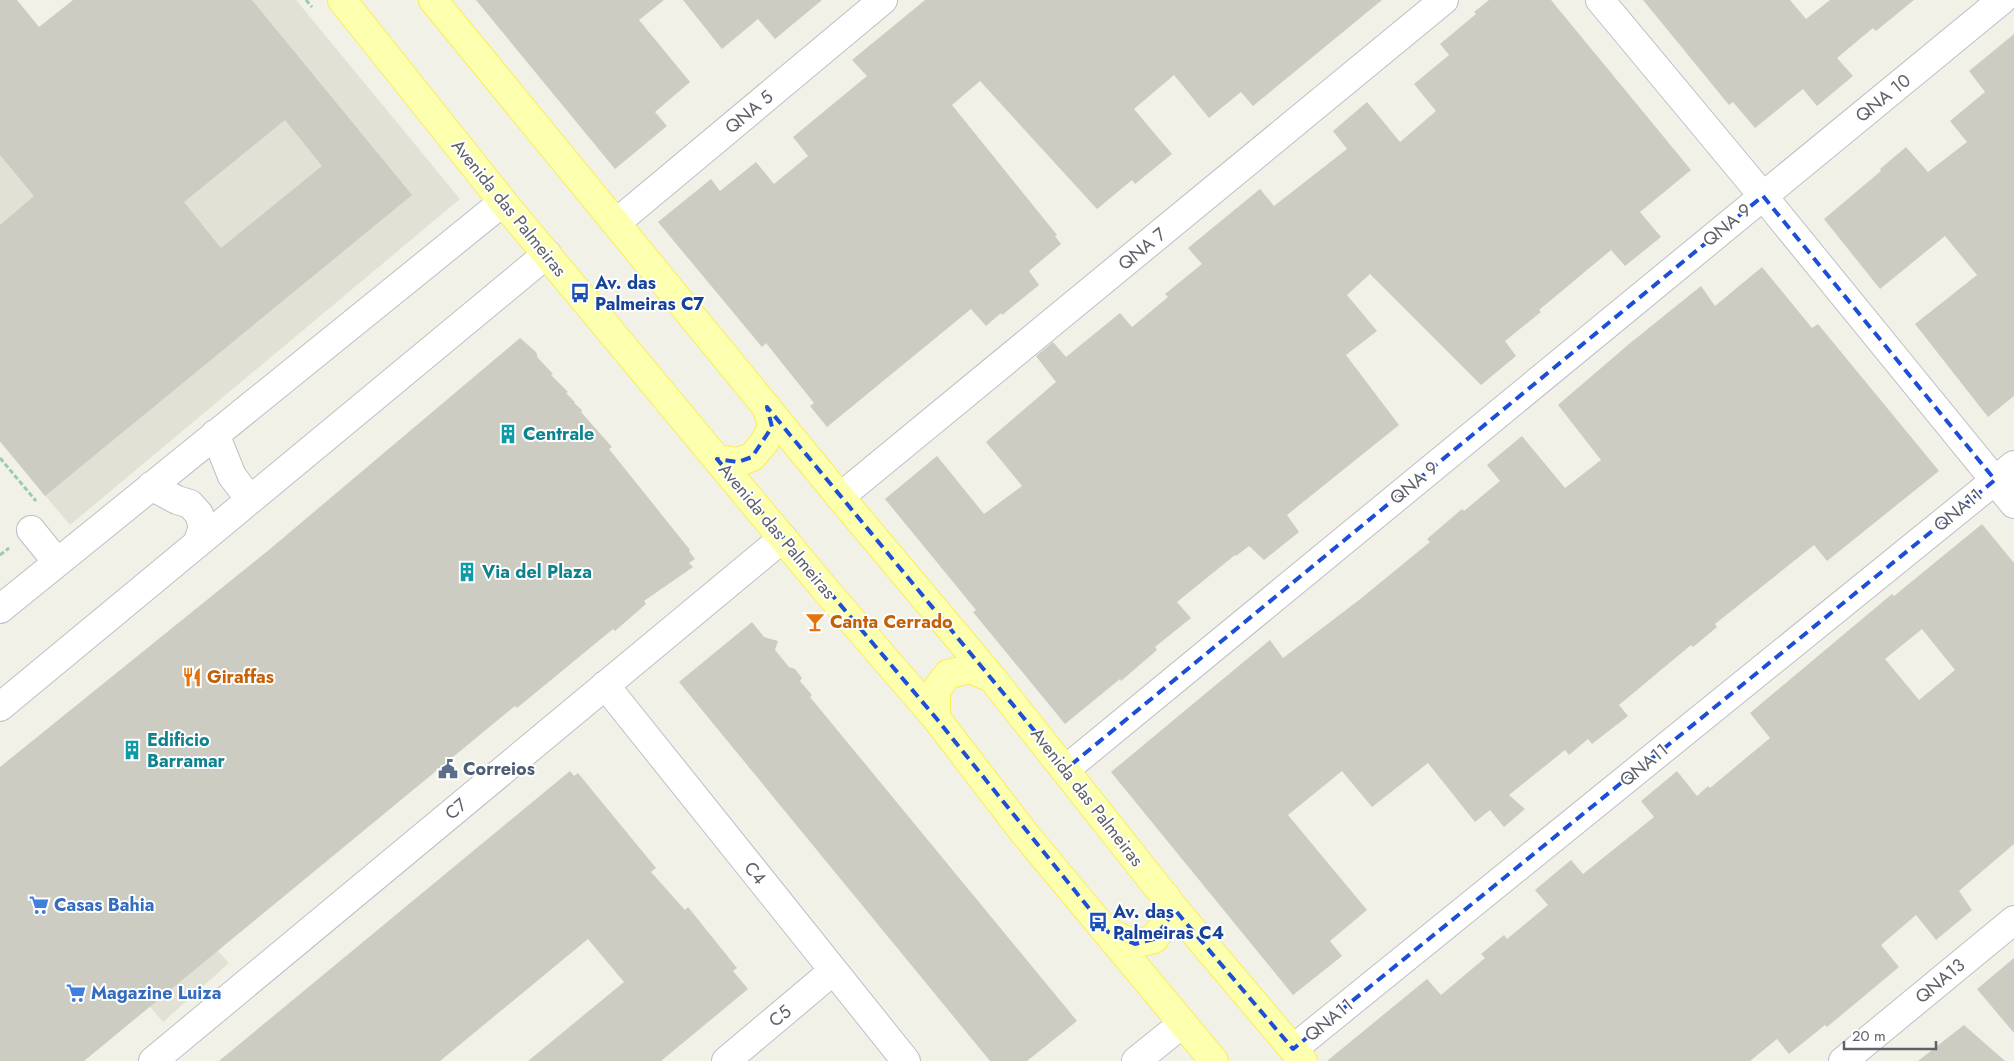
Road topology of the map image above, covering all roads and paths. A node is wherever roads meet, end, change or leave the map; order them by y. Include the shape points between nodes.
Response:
1 (306, 0) edge
2 (342, 0) edge
3 (433, 0) edge
4 (883, 0) edge
5 (1444, 0) edge
6 (1600, 0) edge
7 (2002, 0) edge
8 (312, 8) dead end
9 (1763, 196) junction
10 (503, 202) junction
11 (616, 223) junction
12 (547, 254) junction
13 (767, 407) junction
14 (216, 434) junction
15 (0, 458) edge
16 (717, 459) junction
17 (2004, 472) edge
18 (151, 486) junction
19 (257, 494) junction
20 (840, 497) junction
21 (36, 501) dead end
22 (2014, 504) edge
23 (31, 530) dead end
24 (783, 538) junction
25 (197, 544) junction
26 (56, 562) junction
27 (0, 608) edge
28 (992, 678) junction
29 (605, 685) junction
30 (0, 707) edge
31 (936, 718) junction
32 (1066, 770) junction
33 (1166, 897) junction
34 (2014, 920) edge
35 (1108, 932) junction
36 (833, 971) junction
37 (1182, 1024) junction
38 (1298, 1055) edge
39 (153, 1061) edge
40 (726, 1061) edge
41 (906, 1061) edge
42 (1136, 1061) edge
43 (1214, 1061) edge
44 (1843, 1061) edge

1 - 8 path
2 - 10 main road, Avenida das Palmeiras
3 - 11 main road, Avenida das Palmeiras
4 - 11 street, QNA 5
5 - 20 street, QNA 7
6 - 9 street
7 - 9 street, QNA 10
9 - 17 street
9 - 32 street, QNA 9
10 - 12 main road, Avenida das Palmeiras
10 - 14 street
11 - 13 main road, Avenida das Palmeiras
12 - 16 main road, Avenida das Palmeiras
12 - 19 street
13 - 16 main road via 772,427 752,457 738,462
13 - 20 main road, Avenida das Palmeiras
14 - 18 street
14 - 19 street via 232,476 245,493
15 - 21 path
16 - 24 main road, Avenida das Palmeiras
17 - 22 street
17 - 38 street, QNA11
18 - 25 street via 190,504 199,514 203,527
18 - 26 street
19 - 25 street
20 - 28 main road, Avenida das Palmeiras
23 - 26 street
24 - 29 street, C7
24 - 31 main road, Avenida das Palmeiras
25 - 30 street
26 - 27 street
28 - 31 main road via 970,668 948,674 936,690
28 - 32 main road, Avenida das Palmeiras
29 - 36 street, C4
29 - 39 street, C7
31 - 35 main road, Avenida das Palmeiras via 1025,834
32 - 33 main road, Avenida das Palmeiras
33 - 35 main road via 1166,922 1154,938 1135,944
33 - 38 main road, Avenida das Palmeiras
34 - 44 street, QNA13
35 - 37 main road, Avenida das Palmeiras
36 - 40 street, C5
36 - 41 street, C4
37 - 42 street
37 - 43 main road, Avenida das Palmeiras

